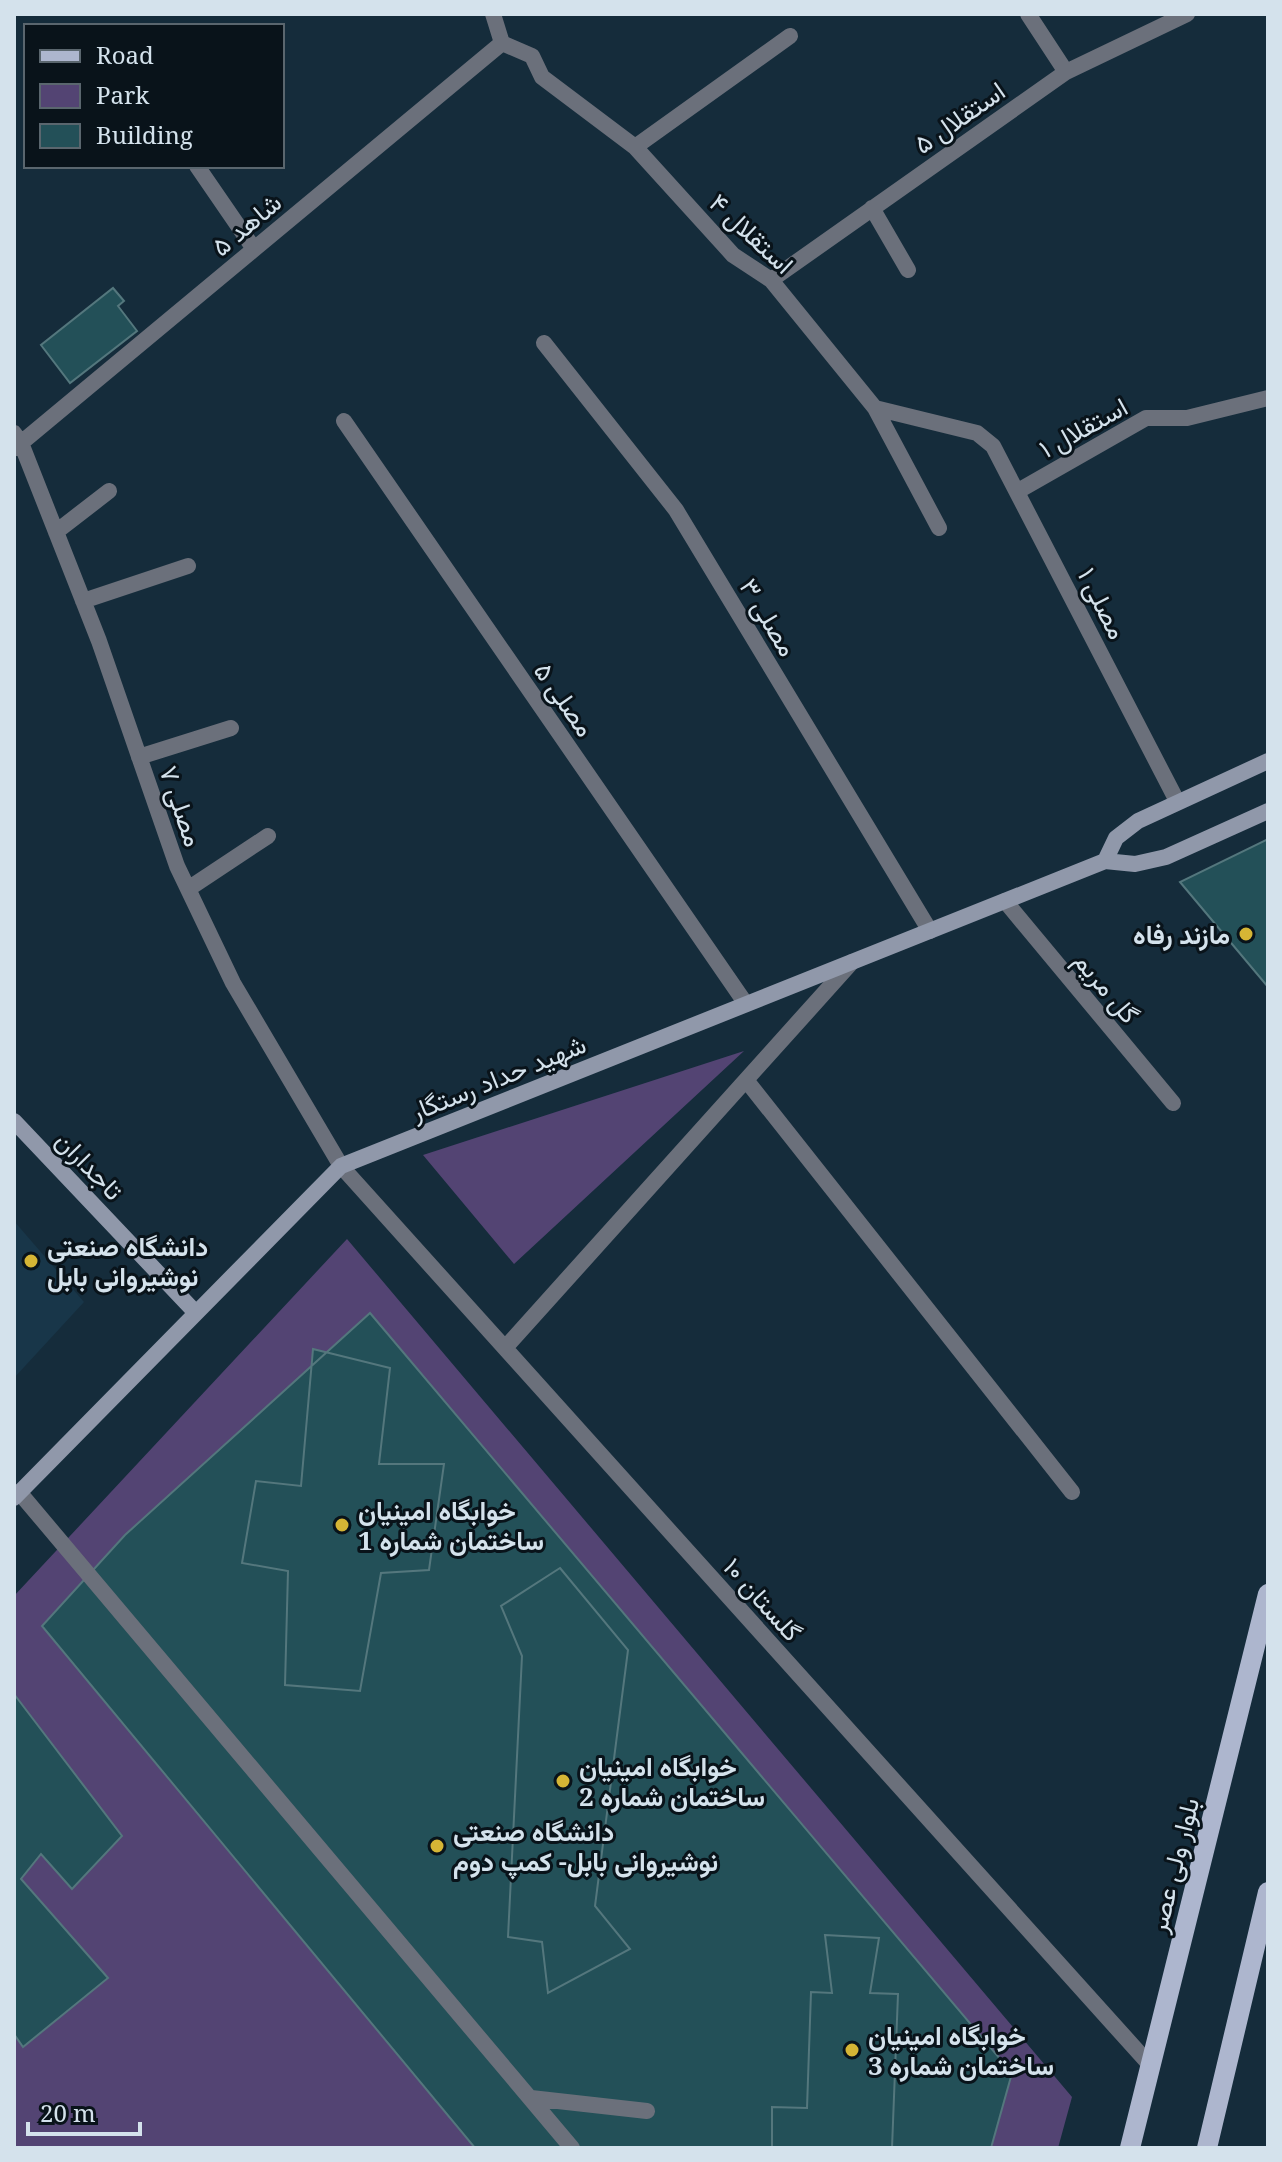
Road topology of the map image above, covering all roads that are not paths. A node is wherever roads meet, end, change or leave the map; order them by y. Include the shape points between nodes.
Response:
1 (493, 14) edge
2 (1028, 14) edge
3 (1187, 14) edge
4 (790, 36) dead end
5 (502, 43) junction
6 (1066, 72) junction
7 (635, 147) junction
8 (198, 168) edge
9 (872, 208) junction
10 (254, 249) junction
11 (908, 270) dead end
12 (771, 280) junction
13 (544, 343) dead end
14 (1268, 398) edge
15 (875, 408) junction
16 (344, 421) dead end
17 (16, 441) edge
18 (109, 491) dead end
19 (1018, 491) junction
20 (939, 528) dead end
21 (56, 532) junction
22 (188, 566) dead end
23 (83, 601) junction
24 (231, 728) dead end
25 (139, 757) junction
26 (1268, 761) edge
27 (1177, 801) junction
28 (1268, 811) edge
29 (268, 836) dead end
30 (1105, 861) junction
31 (188, 889) junction
32 (1005, 901) junction
33 (930, 931) junction
34 (852, 962) junction
35 (746, 1004) junction
36 (746, 1080) junction
37 (1173, 1103) dead end
38 (14, 1121) edge
39 (341, 1166) junction
40 (196, 1313) junction
41 (505, 1348) junction
42 (1072, 1492) dead end
43 (16, 1495) edge
44 (1268, 1594) edge
45 (1268, 1892) edge
46 (1150, 2065) junction
47 (531, 2098) junction
48 (647, 2111) dead end
49 (572, 2148) edge
50 (1130, 2148) edge
51 (1207, 2148) edge

1 - 5 street
2 - 6 street
3 - 6 street, استقلال ۵
4 - 7 street
5 - 7 street, استقلال ۴ via 532,56 542,77
5 - 10 street, شاهد ۵
6 - 9 street, استقلال ۵
7 - 12 street, استقلال ۴ via 733,255
8 - 10 street
9 - 11 street
9 - 12 street, استقلال ۵
10 - 17 street, شاهد ۵
12 - 15 street, استقلال ۴
13 - 33 street, مصلی ۳ via 676,510
14 - 19 street, استقلال ۱ via 1187,418 1146,418
15 - 19 street, مصلی ۱ via 977,433 993,446
15 - 20 street, استقلال ۴
16 - 35 street, مصلی ۵
17 - 21 street, مصلی ۷
18 - 21 street
19 - 27 street, مصلی ۱
21 - 23 street, مصلی ۷
22 - 23 street
23 - 25 street, مصلی ۷
24 - 25 street
25 - 31 street, مصلی ۷
26 - 27 main road
27 - 30 main road via 1116,838
28 - 30 main road, شهید حداد رستگار via 1166,857 1135,864
29 - 31 street
30 - 32 main road, شهید حداد رستگار
31 - 39 street, مصلی ۷ via 233,983
32 - 33 main road, شهید حداد رستگار
32 - 37 street, گل مریم
33 - 34 main road, شهید حداد رستگار
34 - 35 main road, شهید حداد رستگار
34 - 36 street
35 - 39 main road, شهید حداد رستگار
36 - 41 street
36 - 42 street
38 - 40 main road, تاجداران
39 - 40 main road, شهید حداد رستگار
39 - 41 street, گلستان ۱۰
40 - 43 main road, شهید حداد رستگار
41 - 46 street, گلستان ۱۰
43 - 47 street
44 - 46 main road, بلوار ولی عصر
45 - 51 main road
46 - 50 main road, بلوار ولی عصر
47 - 48 street
47 - 49 street

